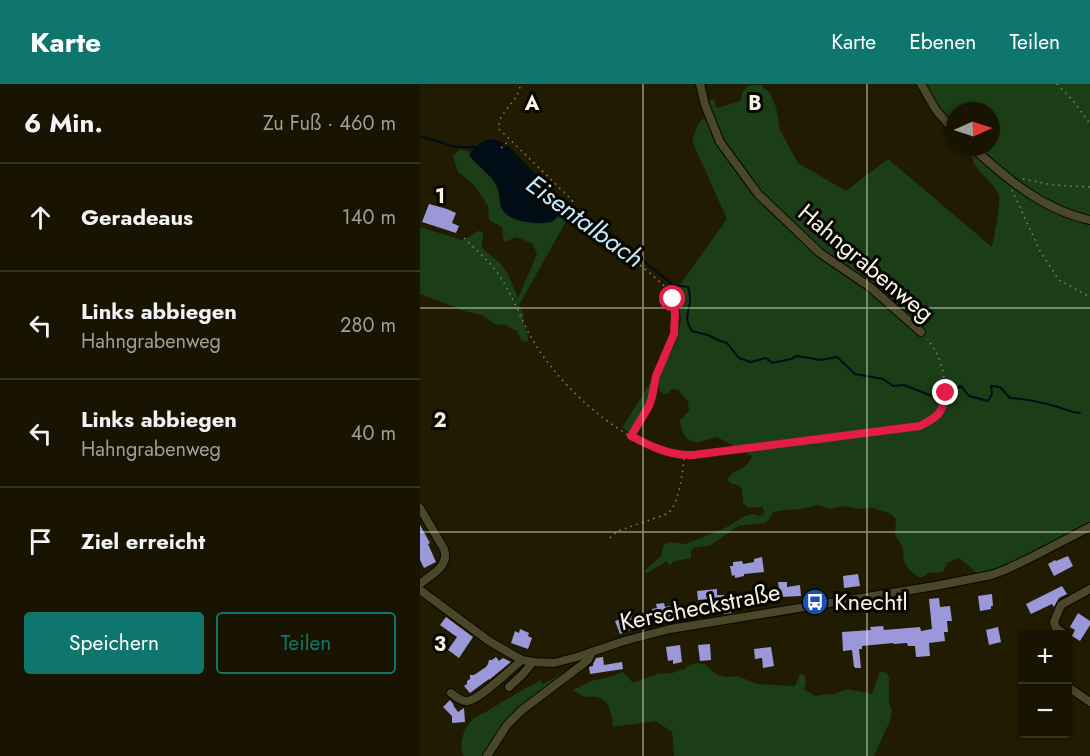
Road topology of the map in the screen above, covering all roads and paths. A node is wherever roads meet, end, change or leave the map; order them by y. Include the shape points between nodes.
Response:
1 (700, 84) edge
2 (921, 84) edge
3 (1057, 84) edge
4 (520, 87) dead end
5 (946, 122) edge
6 (1090, 124) edge
7 (508, 142) junction
8 (501, 148) dead end
9 (982, 156) edge
10 (1005, 176) junction
11 (1022, 179) dead end
12 (1090, 187) edge
13 (1090, 220) edge
14 (464, 238) dead end
15 (1090, 297) edge
16 (921, 332) joint
17 (631, 436) junction
18 (684, 456) junction
19 (420, 508) edge
20 (1090, 527) edge
21 (610, 538) dead end
22 (420, 584) edge
23 (1090, 589) edge
24 (420, 590) edge
25 (1059, 630) edge
26 (592, 652) junction
27 (522, 660) junction
28 (533, 662) junction
29 (509, 687) dead end
30 (1072, 690) edge
31 (451, 693) dead end
32 (1090, 702) edge
33 (487, 756) edge

1 - 16 street, Hahngrabenweg via 720,142 758,194 820,254 870,287
2 - 5 street
3 - 6 path
4 - 7 path via 499,122
7 - 8 path
7 - 17 path via 572,200 578,215 670,291 674,334 656,376 649,406
9 - 10 street
10 - 13 street via 1048,205
10 - 15 path via 1040,251 1059,280
11 - 12 path
14 - 17 path, Hahngrabenweg via 498,274 536,346 563,382 587,406
16 - 18 path, Hahngrabenweg via 936,351 946,393 943,409 920,426
17 - 18 path, Hahngrabenweg
18 - 21 path via 671,511 616,532
19 - 22 street via 446,556 441,566
20 - 26 street, Kerscheckstraße via 1005,570 985,576 670,629
23 - 25 street via 1061,605 1054,622
24 - 27 street, Kerscheckstraße via 489,641
26 - 28 street, Kerscheckstraße via 560,662
26 - 33 street via 583,664 522,710
27 - 28 street, Kerscheckstraße
27 - 31 street via 469,701
28 - 29 street
30 - 32 street

